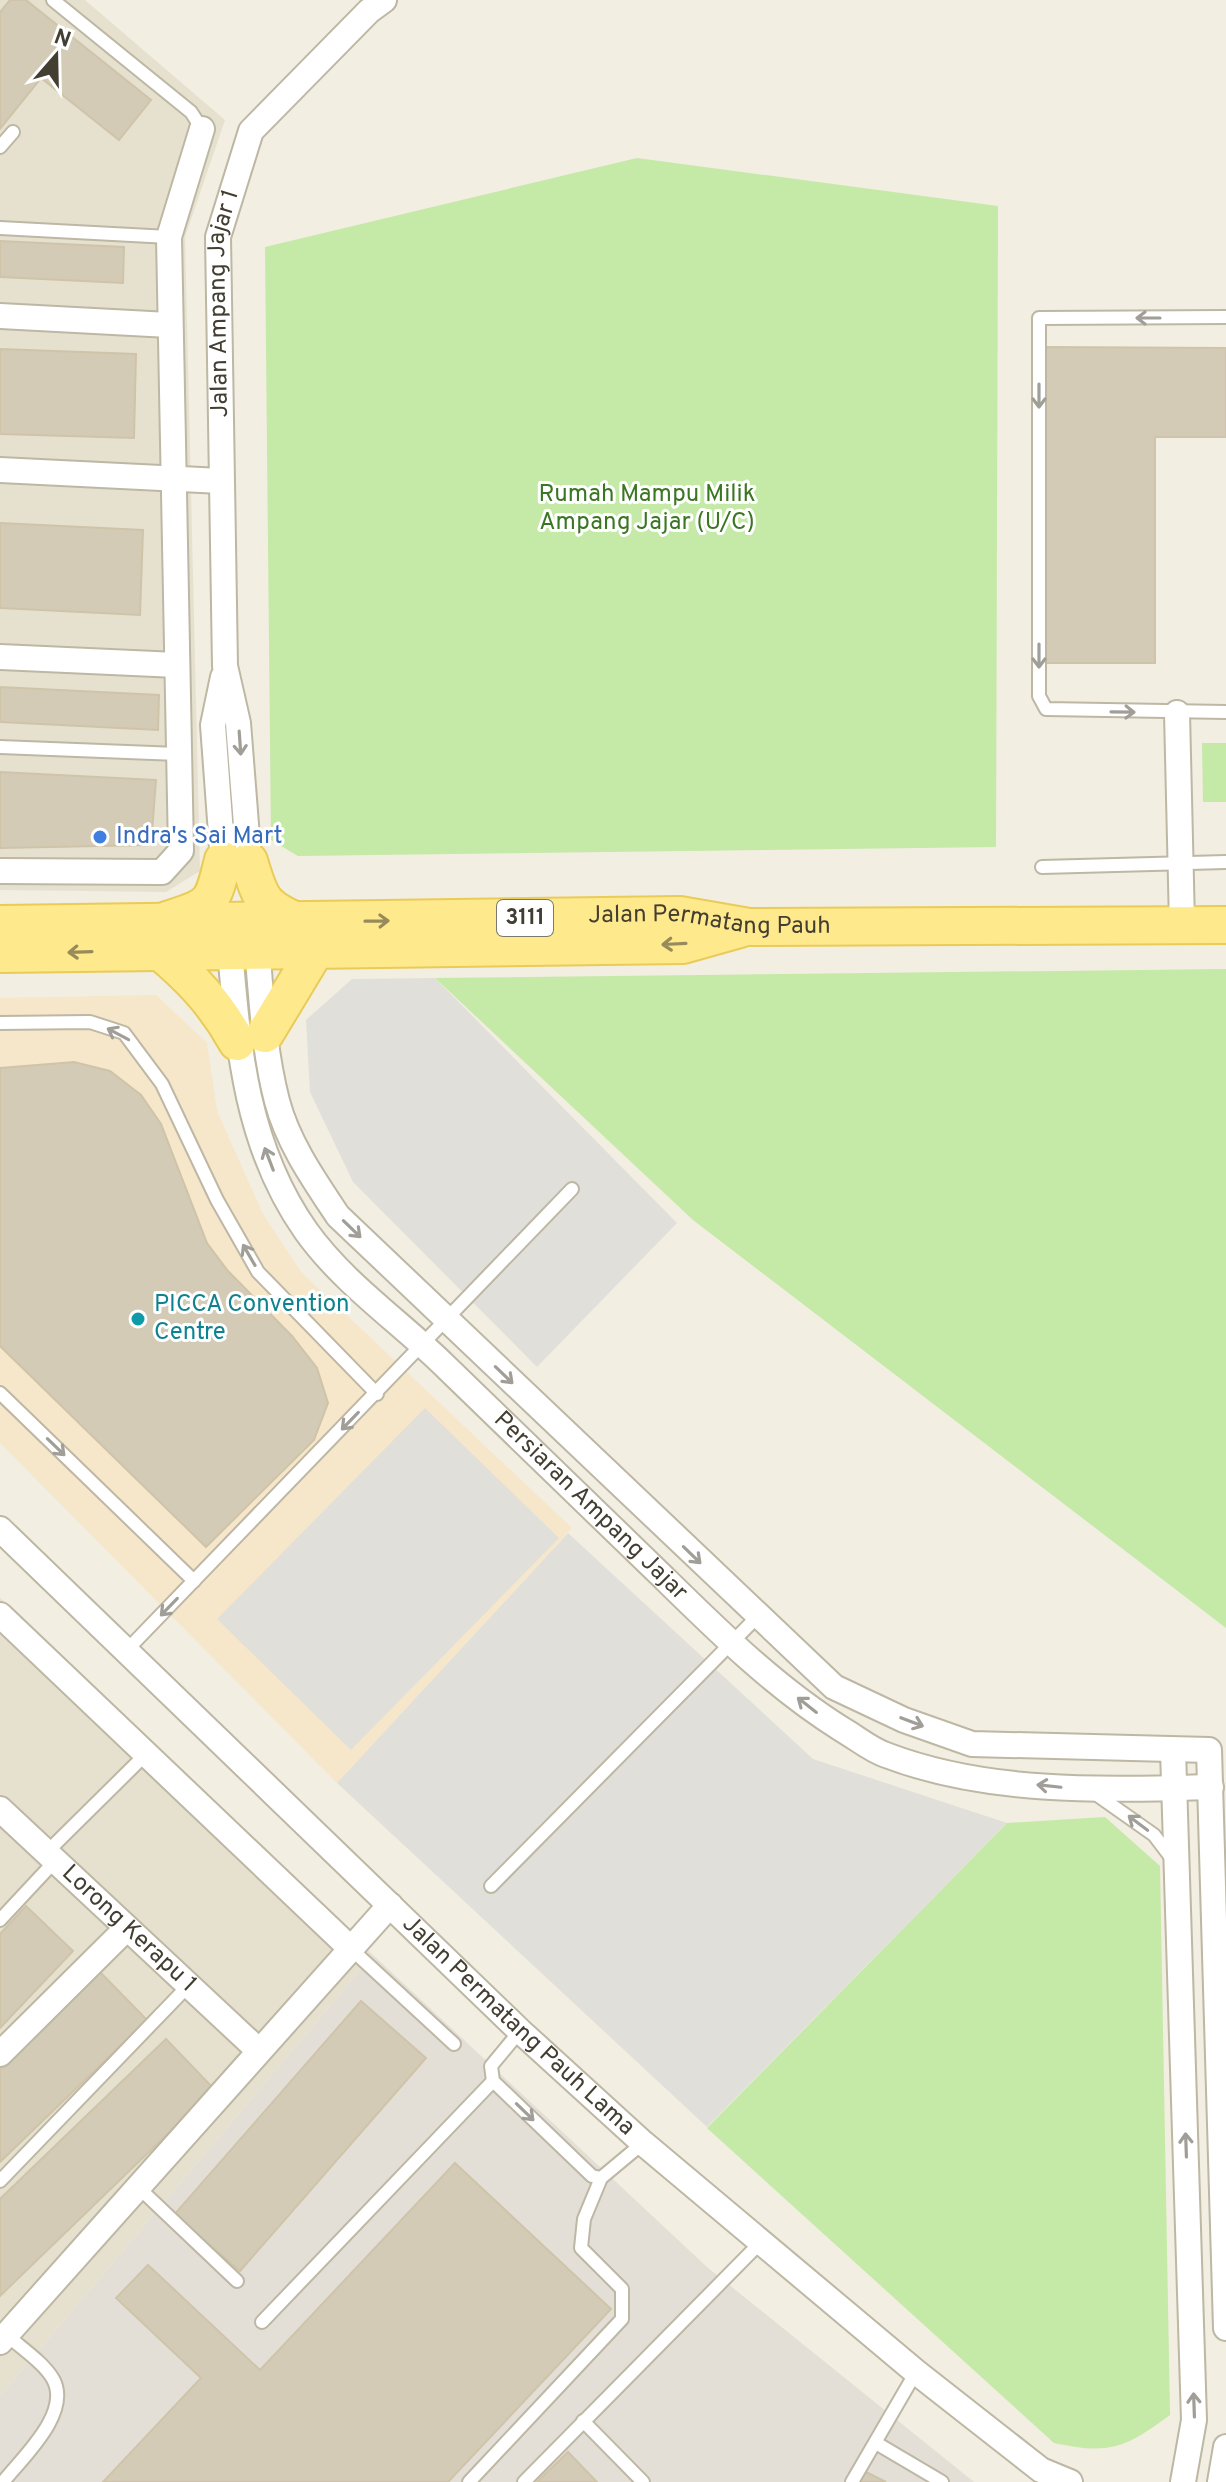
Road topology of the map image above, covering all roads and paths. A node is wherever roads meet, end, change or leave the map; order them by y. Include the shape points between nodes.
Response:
1 (53, 0) edge
2 (384, 0) edge
3 (202, 129) joint
4 (13, 132) dead end
5 (0, 147) edge
6 (0, 228) edge
7 (169, 237) junction
8 (0, 316) edge
9 (1226, 317) edge
10 (169, 325) junction
11 (0, 470) edge
12 (174, 479) junction
13 (221, 481) junction
14 (0, 657) edge
15 (177, 665) junction
16 (1226, 712) edge
17 (1177, 713) junction
18 (0, 747) edge
19 (178, 754) junction
20 (236, 860) junction
21 (1226, 862) edge
22 (1180, 863) junction
23 (1042, 867) dead end
24 (0, 871) edge
25 (0, 924) edge
26 (1182, 924) junction
27 (1226, 925) edge
28 (308, 935) junction
29 (242, 936) junction
30 (156, 937) junction
31 (0, 954) edge
32 (0, 1023) edge
33 (251, 1038) junction
34 (572, 1189) dead end
35 (448, 1321) junction
36 (425, 1346) junction
37 (0, 1393) edge
38 (377, 1394) junction
39 (0, 1529) edge
40 (194, 1581) junction
41 (0, 1615) edge
42 (757, 1617) junction
43 (731, 1644) junction
44 (126, 1651) junction
45 (1173, 1750) junction
46 (146, 1754) junction
47 (1211, 1787) junction
48 (1174, 1788) junction
49 (1090, 1790) junction
50 (0, 1809) edge
51 (51, 1857) junction
52 (1177, 1866) junction
53 (491, 1886) dead end
54 (390, 1905) junction
55 (0, 1920) edge
56 (127, 1928) junction
57 (349, 1947) junction
58 (189, 1985) junction
59 (520, 2031) junction
60 (454, 2044) dead end
61 (258, 2050) junction
62 (0, 2054) edge
63 (493, 2081) junction
64 (643, 2143) junction
65 (601, 2178) junction
66 (0, 2181) edge
67 (138, 2187) junction
68 (760, 2243) junction
69 (237, 2281) dead end
70 (262, 2322) dead end
71 (1226, 2328) edge
72 (4, 2338) edge
73 (916, 2372) junction
74 (583, 2421) junction
75 (876, 2443) junction
76 (1226, 2447) edge
77 (3, 2482) edge
78 (469, 2482) edge
79 (524, 2482) edge
80 (643, 2482) edge
81 (852, 2482) edge
82 (942, 2482) edge
83 (1070, 2482) edge
84 (1183, 2482) edge
85 (1220, 2482) edge

1 - 3 lane via 191,112
2 - 13 street, Jalan Ampang Jajar 1 via 251,131 218,237
3 - 7 street
4 - 5 lane
6 - 7 lane
7 - 10 street
8 - 10 street
9 -> 17 lane via 1039,318 1039,696 1046,709 1060,712
10 - 12 street
11 - 12 street
12 - 13 street
12 - 15 street
13 - 20 street, Jalan Ampang Jajar 1 via 225,666 238,723
14 - 15 street
15 - 19 street
16 - 17 lane
17 - 22 street
18 - 19 lane
19 - 24 street via 181,851 162,872
20 - 28 main road via 261,899
20 - 29 street, Jalan Ampang Jajar 1
20 - 30 main road via 204,907
21 - 22 lane
22 - 23 lane
22 - 26 street
25 - 30 main road, Jalan Permatang Pauh / 3111
26 - 27 main road, Jalan Permatang Pauh / 3111
26 - 28 main road, Jalan Permatang Pauh / 3111 via 749,927 680,915
28 - 29 main road, Jalan Permatang Pauh / 3111
28 - 33 main road
29 - 30 main road, Jalan Permatang Pauh / 3111
29 - 33 street, Persiaran Ampang Jajar
30 -> 31 main road
30 - 33 main road
38 -> 32 lane via 258,1272 162,1084 124,1033 90,1022
33 -> 35 street, Persiaran Ampang Jajar via 307,1171 338,1216
36 -> 33 street, Persiaran Ampang Jajar via 356,1286 307,1232 270,1164 246,1090
34 - 35 lane
35 - 36 lane
35 -> 42 street, Persiaran Ampang Jajar
36 - 38 lane
36 - 43 street, Persiaran Ampang Jajar
37 -> 40 lane
38 -> 40 lane
39 - 44 street, Jalan Permatang Pauh Lama
40 -> 44 lane
41 - 46 street
42 - 43 lane
42 -> 45 street, Persiaran Ampang Jajar via 834,1687 972,1744
49 -> 43 street, Persiaran Ampang Jajar via 941,1771 883,1755 812,1711
43 - 53 lane
44 - 54 street, Jalan Permatang Pauh Lama
45 - 47 street, Persiaran Ampang Jajar via 1209,1750
45 - 48 street
46 - 51 lane
46 - 57 street
47 - 48 street, Persiaran Ampang Jajar
47 - 71 street
48 - 49 street, Persiaran Ampang Jajar
48 - 52 street
52 -> 49 lane via 1154,1835
50 - 51 street, Lorong Kerapu 1
51 - 55 lane
51 - 56 street, Lorong Kerapu 1
84 -> 52 street via 1194,2420
54 - 57 street
54 - 59 street, Jalan Permatang Pauh Lama
56 - 58 street, Lorong Kerapu 1
56 - 62 street
57 - 60 lane
57 - 61 street
58 - 61 street, Lorong Kerapu 1
58 - 66 lane
59 - 63 lane via 491,2066
59 - 64 street, Jalan Permatang Pauh Lama
61 - 67 street
63 -> 65 lane via 592,2176
63 - 70 lane
64 - 65 lane
64 - 68 street, Jalan Permatang Pauh Lama
65 - 78 lane via 584,2219 581,2248 622,2289 622,2319
67 - 69 lane
67 - 72 street
68 - 73 street, Jalan Permatang Pauh Lama
68 - 74 lane
72 - 77 lane via 52,2377 56,2388 55,2409 44,2431
73 - 75 lane
73 - 83 street, Jalan Permatang Pauh Lama via 1041,2470
74 - 79 lane
74 - 80 lane
75 - 81 lane
75 - 82 lane
76 - 85 street

